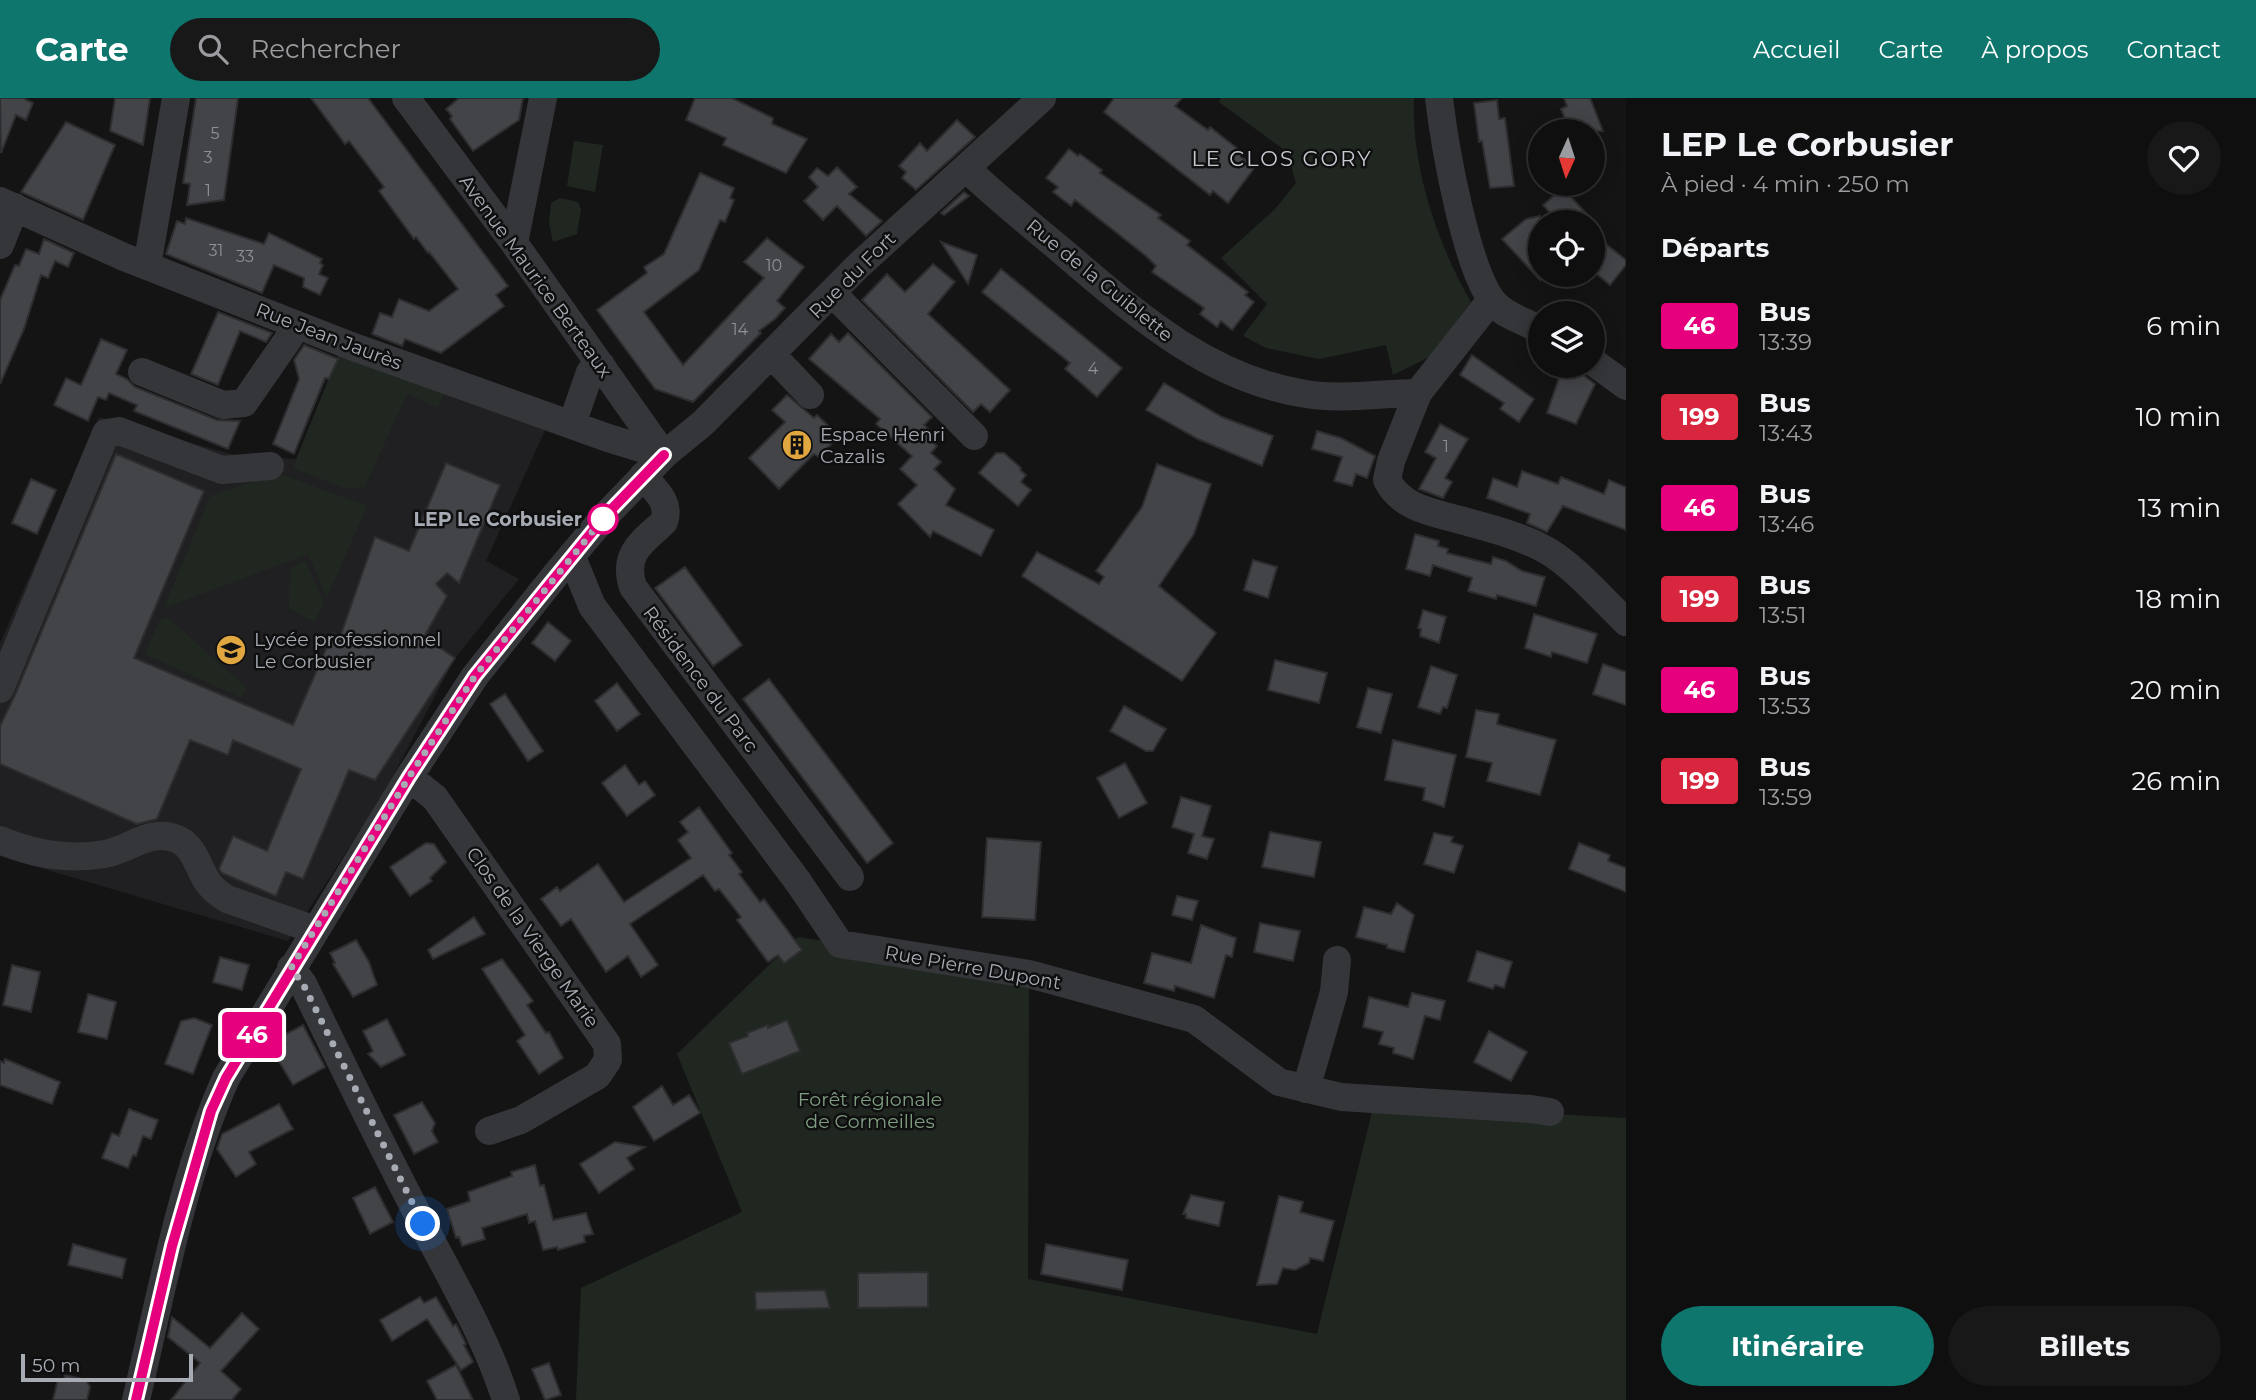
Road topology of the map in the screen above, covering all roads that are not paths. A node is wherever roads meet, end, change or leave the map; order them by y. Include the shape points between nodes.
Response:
1 (176, 98) edge
2 (406, 98) edge
3 (543, 98) edge
4 (1042, 98) edge
5 (1439, 98) edge
6 (966, 167) junction
7 (8, 204) edge
8 (514, 243) junction
9 (0, 245) edge
10 (147, 266) junction
11 (832, 293) junction
12 (1491, 300) junction
13 (294, 324) junction
14 (1528, 324) edge
15 (772, 355) junction
16 (601, 365) junction
17 (1605, 371) edge
18 (142, 372) dead end
19 (1626, 386) edge
20 (1418, 393) junction
21 (810, 395) dead end
22 (572, 424) junction
23 (974, 436) dead end
24 (664, 455) junction
25 (270, 467) dead end
26 (643, 476) junction
27 (572, 557) junction
28 (1626, 622) edge
29 (0, 689) edge
30 (409, 777) junction
31 (0, 840) edge
32 (850, 877) dead end
33 (315, 930) junction
34 (1337, 960) dead end
35 (291, 968) junction
36 (1306, 1089) junction
37 (1550, 1112) dead end
38 (489, 1131) dead end
39 (136, 1400) edge
40 (506, 1400) edge

1 - 10 street
2 - 8 street, Avenue Maurice Berteaux
3 - 8 street
4 - 6 street, Rue du Fort
5 - 12 street via 1469,247
6 - 11 street, Rue du Fort
6 - 20 street, Rue de la Guiblette via 1120,301 1164,335 1209,361 1240,376 1307,394
7 - 9 street
7 - 10 street, Rue Jean Jaurès
8 - 16 street, Avenue Maurice Berteaux
10 - 13 street, Rue Jean Jaurès
11 - 15 street, Rue du Fort
11 - 23 street
12 - 14 street
12 - 20 street
13 - 18 street via 244,403 223,405
13 - 22 street, Rue Jean Jaurès
15 - 21 street
15 - 24 street, Rue du Fort
16 - 22 street via 590,372
16 - 24 street, Avenue Maurice Berteaux
17 - 19 street
20 - 28 street via 1388,469 1387,480 1395,492 1415,507 1520,537 1549,552
22 - 24 street, Rue Jean Jaurès
24 - 26 street, Rue du Fort
25 - 29 street via 222,470 119,431 106,433
26 - 27 street, Rue du Fort
26 - 32 street, Résidence du Parc via 664,500 666,516 634,551 628,567 633,587
27 - 30 street, Rue du Fort via 475,676
27 - 36 street, Rue Pierre Dupont via 592,606 840,944 1029,974 1194,1019 1279,1082
30 - 33 street, Rue du Fort
30 - 38 street, Clos de la Vierge Marie via 435,798 607,1044 608,1060 597,1076 521,1120
31 - 33 street via 50,855 80,857 166,835 191,850 217,893
33 - 35 street, Rue du Fort
34 - 36 street via 1334,992
35 - 39 street, Rue du Fort via 211,1111 172,1246
35 - 40 street via 468,1311
36 - 37 street, Rue Pierre Dupont via 1341,1097

